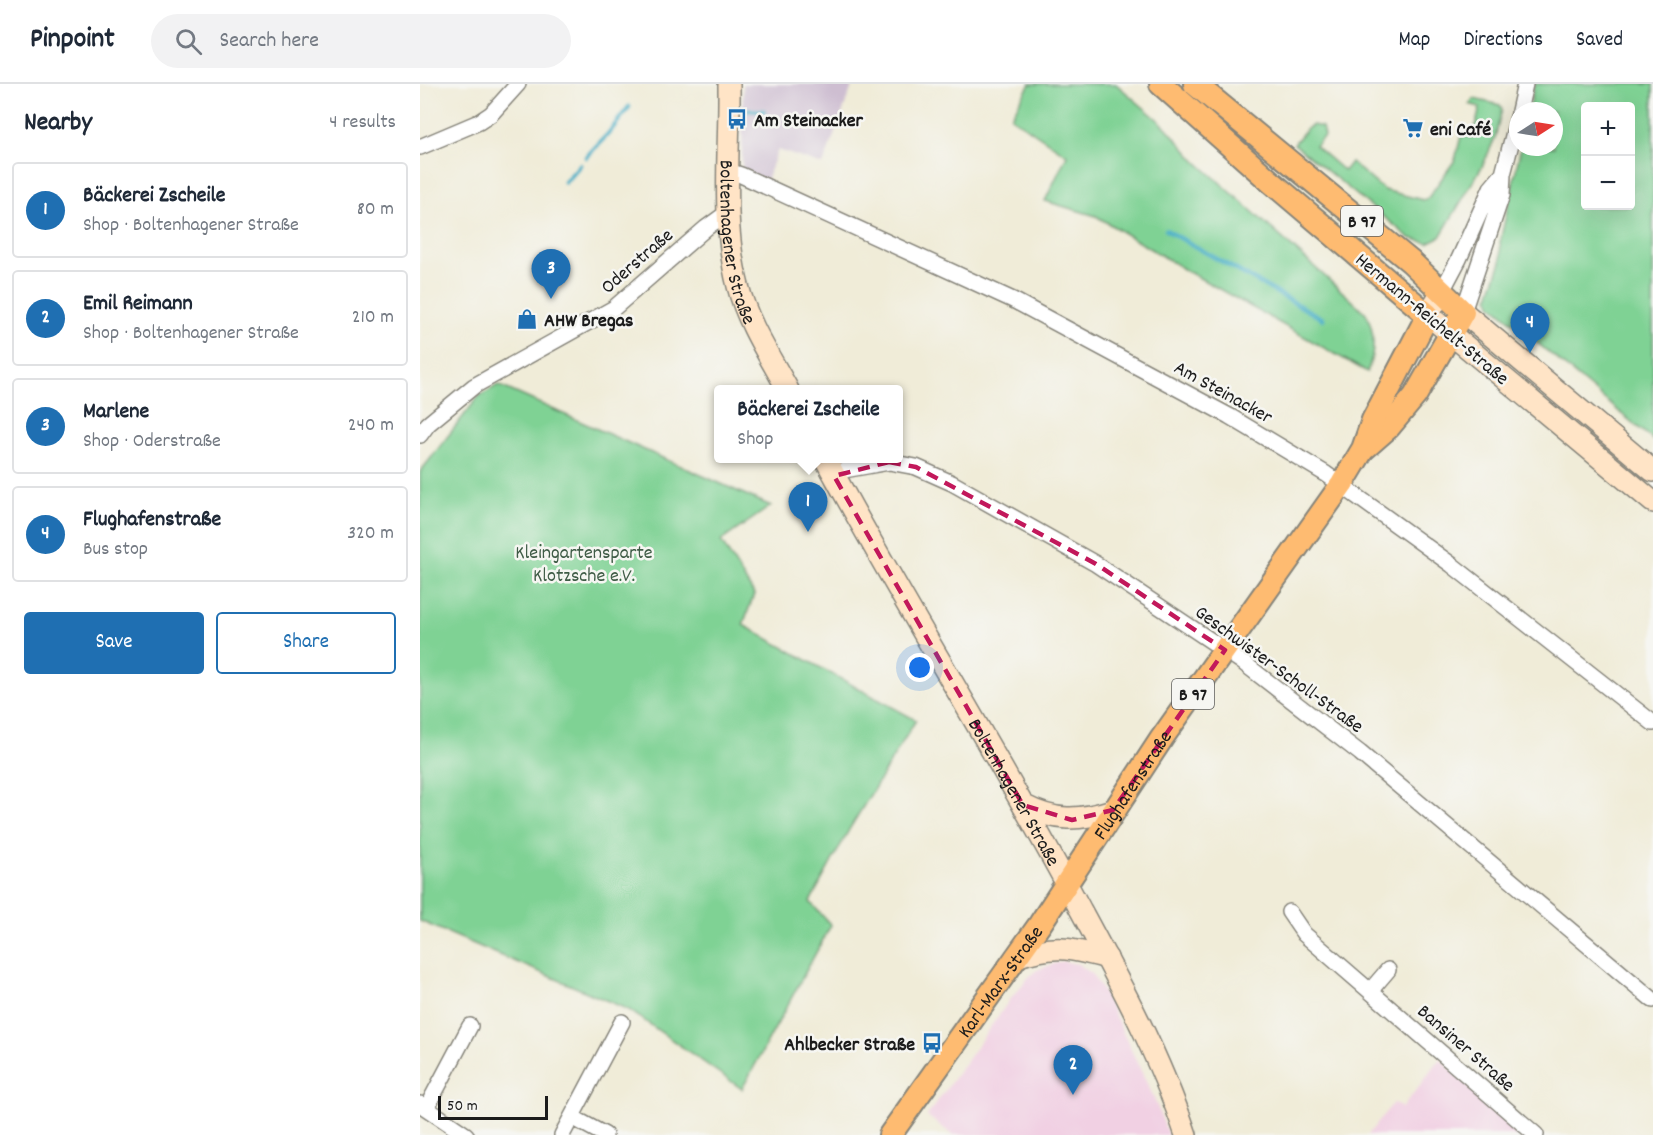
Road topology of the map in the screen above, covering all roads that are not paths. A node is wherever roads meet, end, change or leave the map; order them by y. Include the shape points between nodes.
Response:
1 (518, 84) edge
2 (729, 84) edge
3 (1161, 84) edge
4 (1195, 84) edge
5 (1525, 84) edge
6 (1521, 102) edge
7 (420, 147) edge
8 (1509, 151) edge
9 (729, 171) junction
10 (1503, 174) junction
11 (728, 212) junction
12 (1442, 291) junction
13 (1463, 312) junction
14 (1428, 315) junction
15 (1452, 335) junction
16 (785, 385) edge
17 (420, 435) edge
18 (1363, 449) junction
19 (883, 463) edge
20 (894, 463) edge
21 (830, 467) edge
22 (1653, 471) edge
23 (1341, 484) junction
24 (1653, 502) edge
25 (1225, 650) junction
26 (1653, 723) edge
27 (1023, 805) junction
28 (1113, 810) junction
29 (1067, 884) junction
30 (1290, 912) dead end
31 (1016, 957) junction
32 (1107, 958) junction
33 (1388, 970) dead end
34 (1370, 992) junction
35 (1653, 1000) edge
36 (622, 1022) dead end
37 (470, 1026) dead end
38 (423, 1105) edge
39 (572, 1117) junction
40 (466, 1135) edge
41 (561, 1135) edge
42 (605, 1135) edge
43 (890, 1135) edge
44 (1186, 1135) edge
45 (1536, 1135) edge

1 - 7 street via 484,119
2 - 9 street, Boltenhagener Straße
3 - 14 main road, Hermann-Reichelt-Straße / B 97
4 - 12 main road, Hermann-Reichelt-Straße / B 97
5 - 6 street
8 - 10 street, Flughafenstraße
9 - 11 street, Boltenhagener Straße
9 - 23 street, Am Steinacker via 1013,300 1229,416
10 - 12 street, Flughafenstraße via 1491,188
10 - 13 street, Flughafenstraße via 1502,195
11 - 16 street, Boltenhagener Straße via 730,252 738,288
11 - 17 street, Oderstraße via 614,308 474,386
12 - 13 main road, Hermann-Reichelt-Straße / B 97
12 - 14 street, Flughafenstraße
13 - 15 main road, Flughafenstraße / B 97
13 - 22 street, Hermann-Reichelt-Straße
14 - 15 street, Hermann-Reichelt-Straße / B 97
14 - 18 main road, Flughafenstraße / B 97 via 1373,420
15 - 18 main road, Flughafenstraße / B 97 via 1415,396 1389,427
15 - 24 street, Hermann-Reichelt-Straße
18 - 23 main road, Flughafenstraße / B 97
19 - 21 street, Geschwister-Scholl-Straße via 844,470
20 - 25 street, Geschwister-Scholl-Straße via 916,467 952,483 1096,564
21 - 27 street, Boltenhagener Straße
23 - 25 main road, Flughafenstraße / B 97
23 - 26 street, Am Steinacker via 1452,565
25 - 28 main road, Flughafenstraße / B 97
25 - 35 street, Geschwister-Scholl-Straße via 1360,753
27 - 28 street via 1049,816 1072,819
27 - 29 street, Boltenhagener Straße
28 - 29 main road, Flughafenstraße / B 97
29 - 31 main road, Karl-Marx-Straße / B 97
29 - 32 street, Boltenhagener Straße
30 - 34 street, Bansiner Straße via 1304,934
31 - 32 street via 1052,947
31 - 43 main road, Karl-Marx-Straße / B 97
32 - 44 street, Boltenhagener Straße
33 - 34 street
34 - 45 street, Bansiner Straße
36 - 39 street
37 - 38 street
38 - 40 street
39 - 41 street
39 - 42 street

